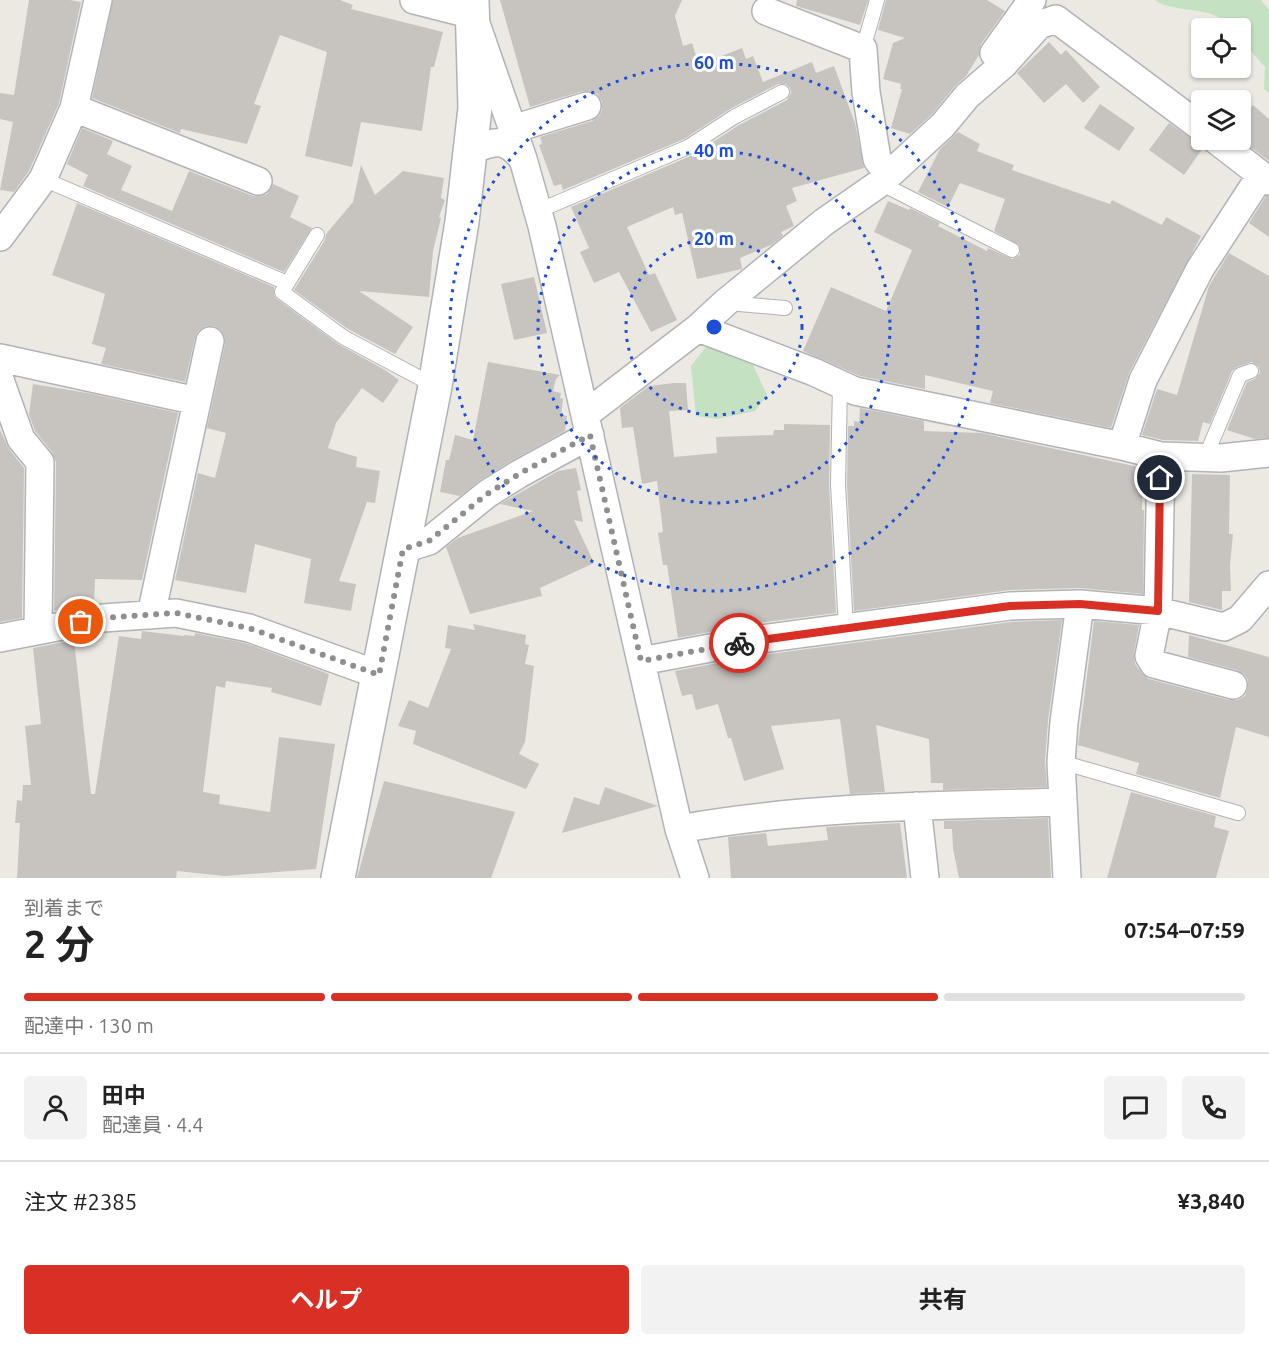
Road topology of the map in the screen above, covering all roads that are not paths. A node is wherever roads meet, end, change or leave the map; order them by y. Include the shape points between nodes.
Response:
1 (98, 0) edge
2 (414, 0) edge
3 (877, 0) edge
4 (1032, 0) edge
5 (472, 7) edge
6 (766, 11) dead end
7 (863, 49) junction
8 (782, 92) dead end
9 (967, 96) junction
10 (587, 106) dead end
11 (74, 108) junction
12 (1191, 120) edge
13 (513, 129) junction
14 (471, 150) junction
15 (1229, 150) edge
16 (523, 159) junction
17 (1265, 178) edge
18 (43, 179) junction
19 (884, 179) junction
20 (258, 181) dead end
21 (538, 211) junction
22 (317, 235) dead end
23 (0, 237) edge
24 (1012, 250) dead end
25 (287, 283) junction
26 (725, 303) junction
27 (785, 308) dead end
28 (698, 328) junction
29 (210, 341) dead end
30 (0, 358) edge
31 (1251, 371) dead end
32 (0, 380) edge
33 (840, 384) junction
34 (435, 386) junction
35 (197, 401) junction
36 (588, 424) junction
37 (1122, 446) junction
38 (1269, 453) edge
39 (1161, 456) junction
40 (1205, 458) junction
41 (403, 549) junction
42 (1269, 585) edge
43 (1080, 604) junction
44 (1158, 611) junction
45 (150, 615) junction
46 (846, 628) junction
47 (38, 630) junction
48 (0, 638) edge
49 (641, 661) junction
50 (379, 675) junction
51 (1233, 685) dead end
52 (1061, 762) junction
53 (1062, 802) junction
54 (918, 807) junction
55 (1238, 813) dead end
56 (680, 829) junction
57 (338, 878) edge
58 (695, 878) edge
59 (925, 878) edge
60 (1067, 878) edge

1 - 11 street
2 - 5 street
3 - 7 lane
4 - 9 street
5 - 13 street
5 - 14 street via 475,108
6 - 7 street
7 - 19 street via 866,92
8 - 21 lane via 688,147
9 - 12 street via 1004,64 1039,25 1056,19
9 - 19 street via 943,125
10 - 13 street
11 - 18 street
11 - 20 street
13 - 16 street
14 - 16 street via 503,142
14 - 34 street
15 - 17 street
16 - 21 street
17 - 37 street via 1200,269 1143,380
18 - 23 street
18 - 25 lane
19 - 24 lane
19 - 26 street
21 - 36 street
22 - 25 lane
25 - 34 lane via 282,292 343,337
26 - 27 lane
26 - 28 street
28 - 33 street
28 - 36 street
29 - 35 street
30 - 35 street
31 - 40 lane via 1240,375
32 - 47 street via 21,439 40,462
33 - 37 street via 855,391
33 - 46 lane via 838,484
34 - 41 street
35 - 45 street
36 - 41 street via 487,494 429,541
36 - 49 street
37 - 39 street
38 - 40 street
39 - 40 street
39 - 44 street
41 - 50 street
42 - 44 street via 1240,619 1224,627
43 - 44 street
43 - 46 street via 1010,606
43 - 52 street
44 - 51 street via 1149,656 1154,664
45 - 47 street via 103,618
45 - 50 street via 176,613 249,628
46 - 49 street
47 - 48 street
49 - 56 street
50 - 57 street
52 - 53 street
52 - 55 lane
53 - 54 street
53 - 60 street
54 - 56 street via 793,813
54 - 59 street
56 - 58 street

